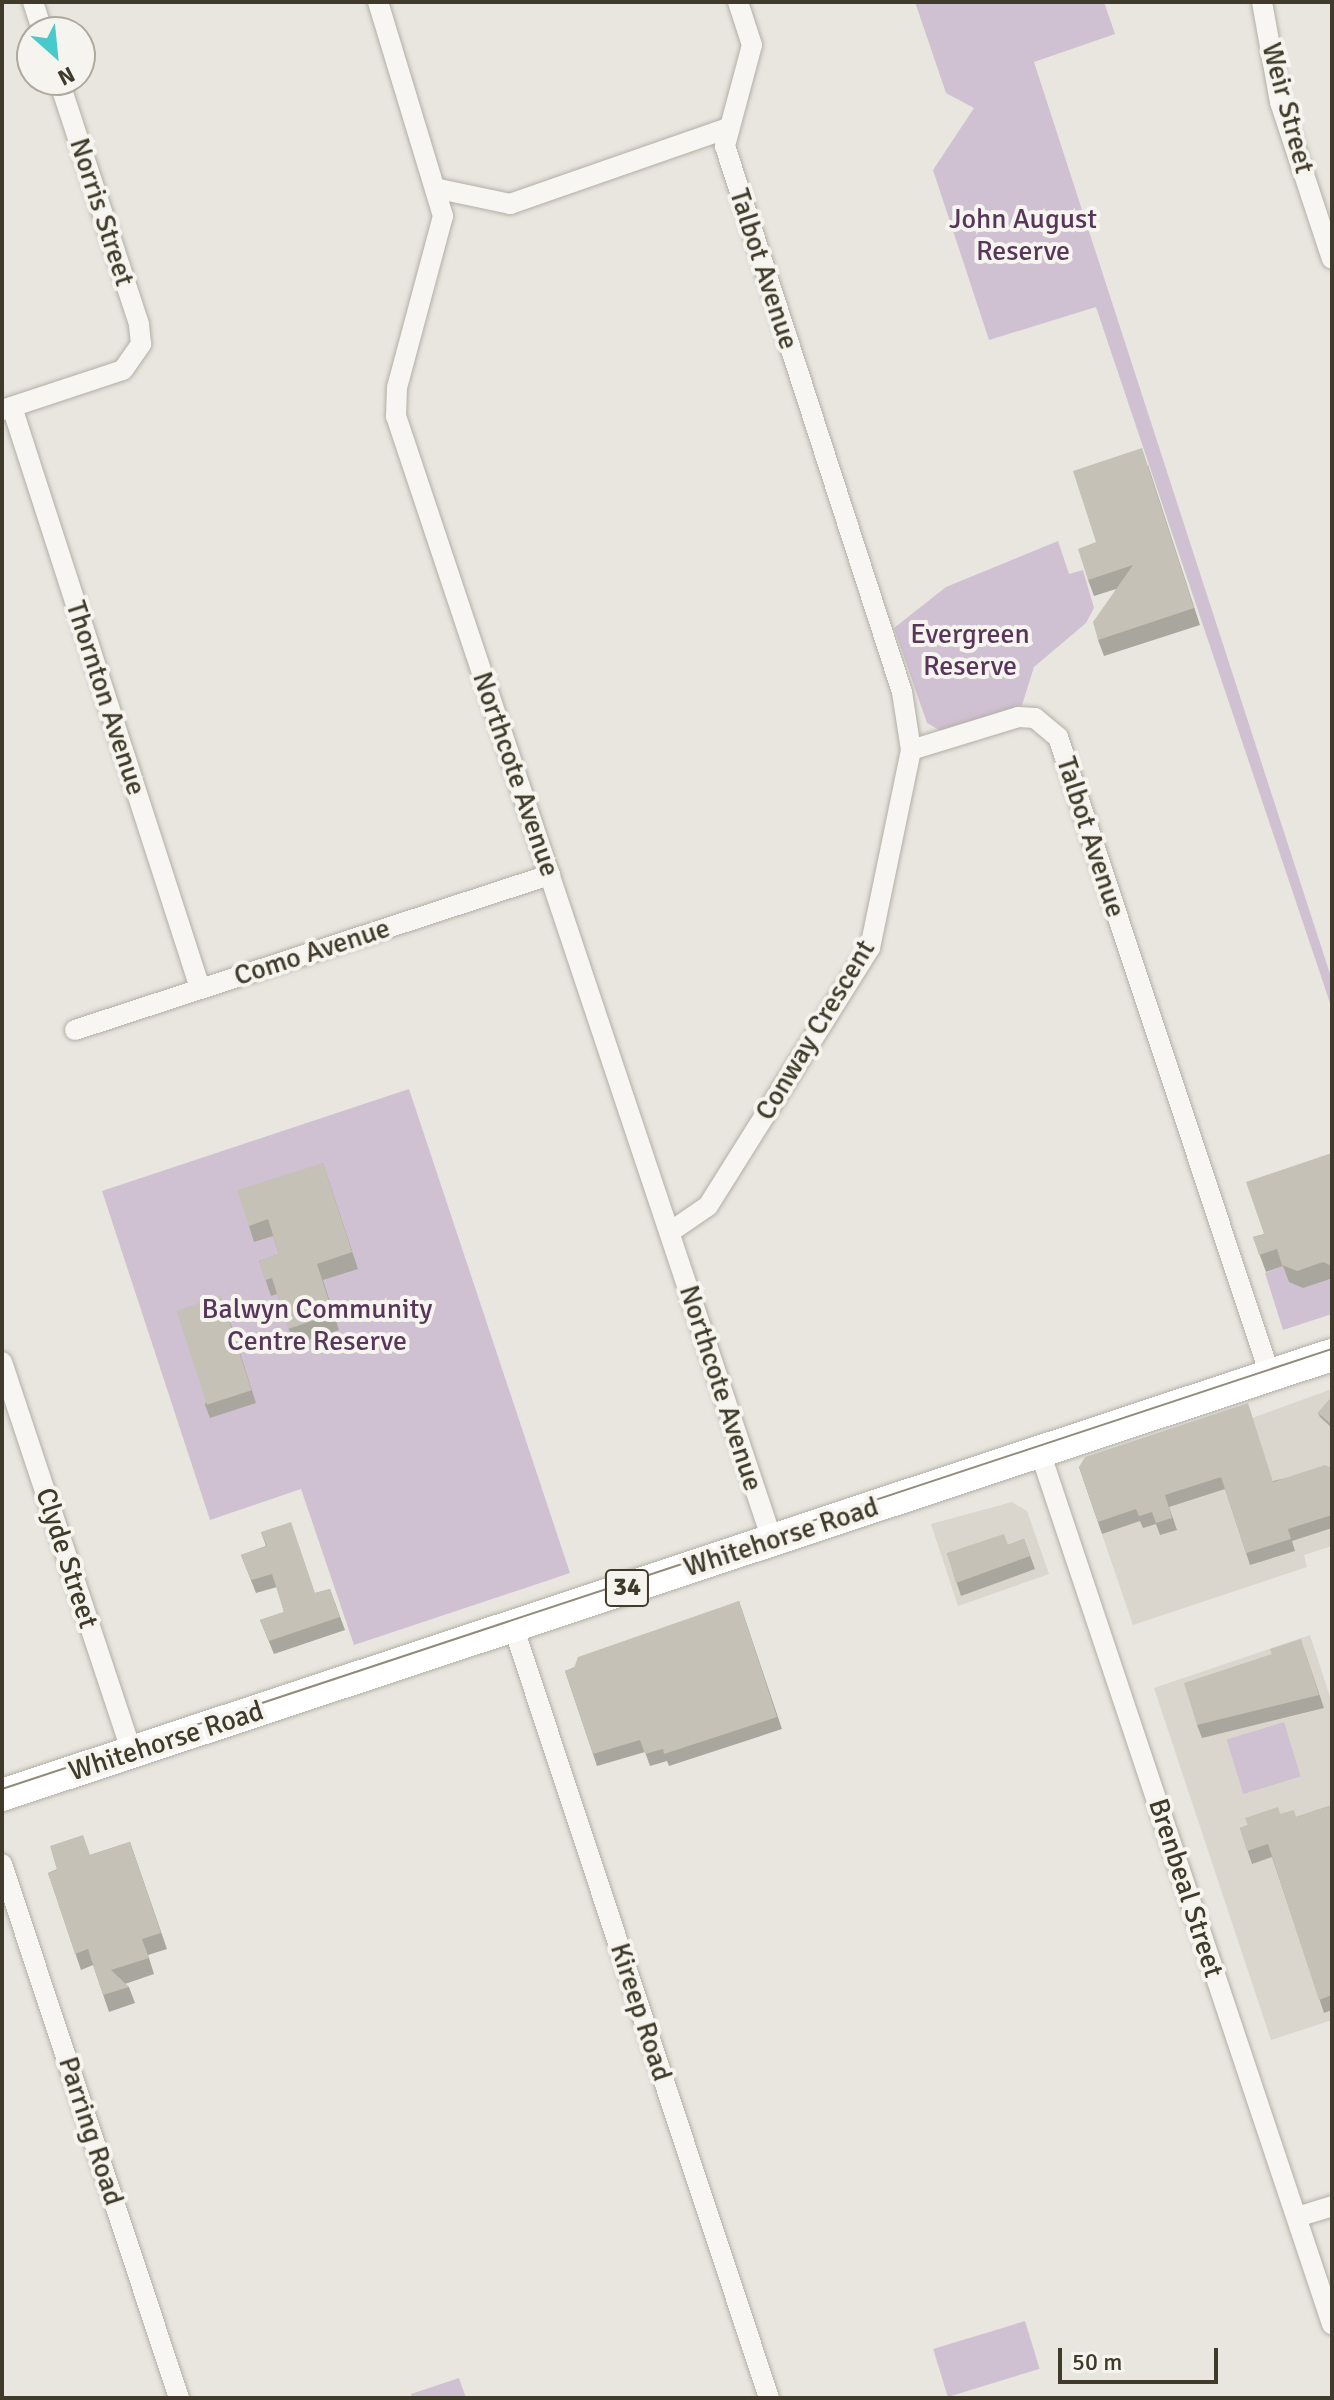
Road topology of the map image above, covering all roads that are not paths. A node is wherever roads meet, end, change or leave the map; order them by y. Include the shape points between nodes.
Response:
1 (378, 2) edge
2 (738, 2) edge
3 (1262, 2) edge
4 (64, 96) edge
5 (728, 128) junction
6 (439, 189) junction
7 (1332, 259) edge
8 (7, 409) edge
9 (911, 750) junction
10 (550, 875) junction
11 (200, 988) junction
12 (75, 1030) dead end
13 (670, 1232) junction
14 (1332, 1355) edge
15 (2, 1362) edge
16 (1270, 1375) junction
17 (1040, 1452) junction
18 (772, 1540) junction
19 (513, 1626) junction
20 (132, 1753) junction
21 (2, 1795) edge
22 (2, 1864) edge
23 (1332, 2206) edge
24 (1297, 2217) junction
25 (1332, 2324) edge
26 (179, 2398) edge
27 (769, 2398) edge

1 - 6 street, Northcote Avenue
2 - 5 street, Talbot Avenue via 752,45
3 - 7 street, Weir Street via 1280,102
4 - 8 street, Norris Street via 139,324 141,344 123,370
5 - 6 street via 510,204
5 - 9 street, Talbot Avenue via 725,146 902,692
6 - 10 street, Northcote Avenue via 440,241 397,388 396,416
8 - 11 street, Thornton Avenue
9 - 13 street, Conway Crescent via 870,948 708,1206
9 - 16 street, Talbot Avenue via 1018,717 1035,718 1058,737
10 - 11 street, Como Avenue
10 - 13 street, Northcote Avenue
11 - 12 street, Como Avenue
13 - 18 street, Northcote Avenue
14 - 16 main road, Whitehorse Road / 34
15 - 20 street, Clyde Street
16 - 17 main road, Whitehorse Road / 34
17 - 18 main road, Whitehorse Road / 34
17 - 24 street, Brenbeal Street
18 - 19 main road, Whitehorse Road / 34
19 - 20 main road, Whitehorse Road / 34
19 - 27 street, Kireep Road
20 - 21 main road, Whitehorse Road / 34
22 - 26 street, Parring Road
23 - 24 street
24 - 25 street, Brenbeal Street

